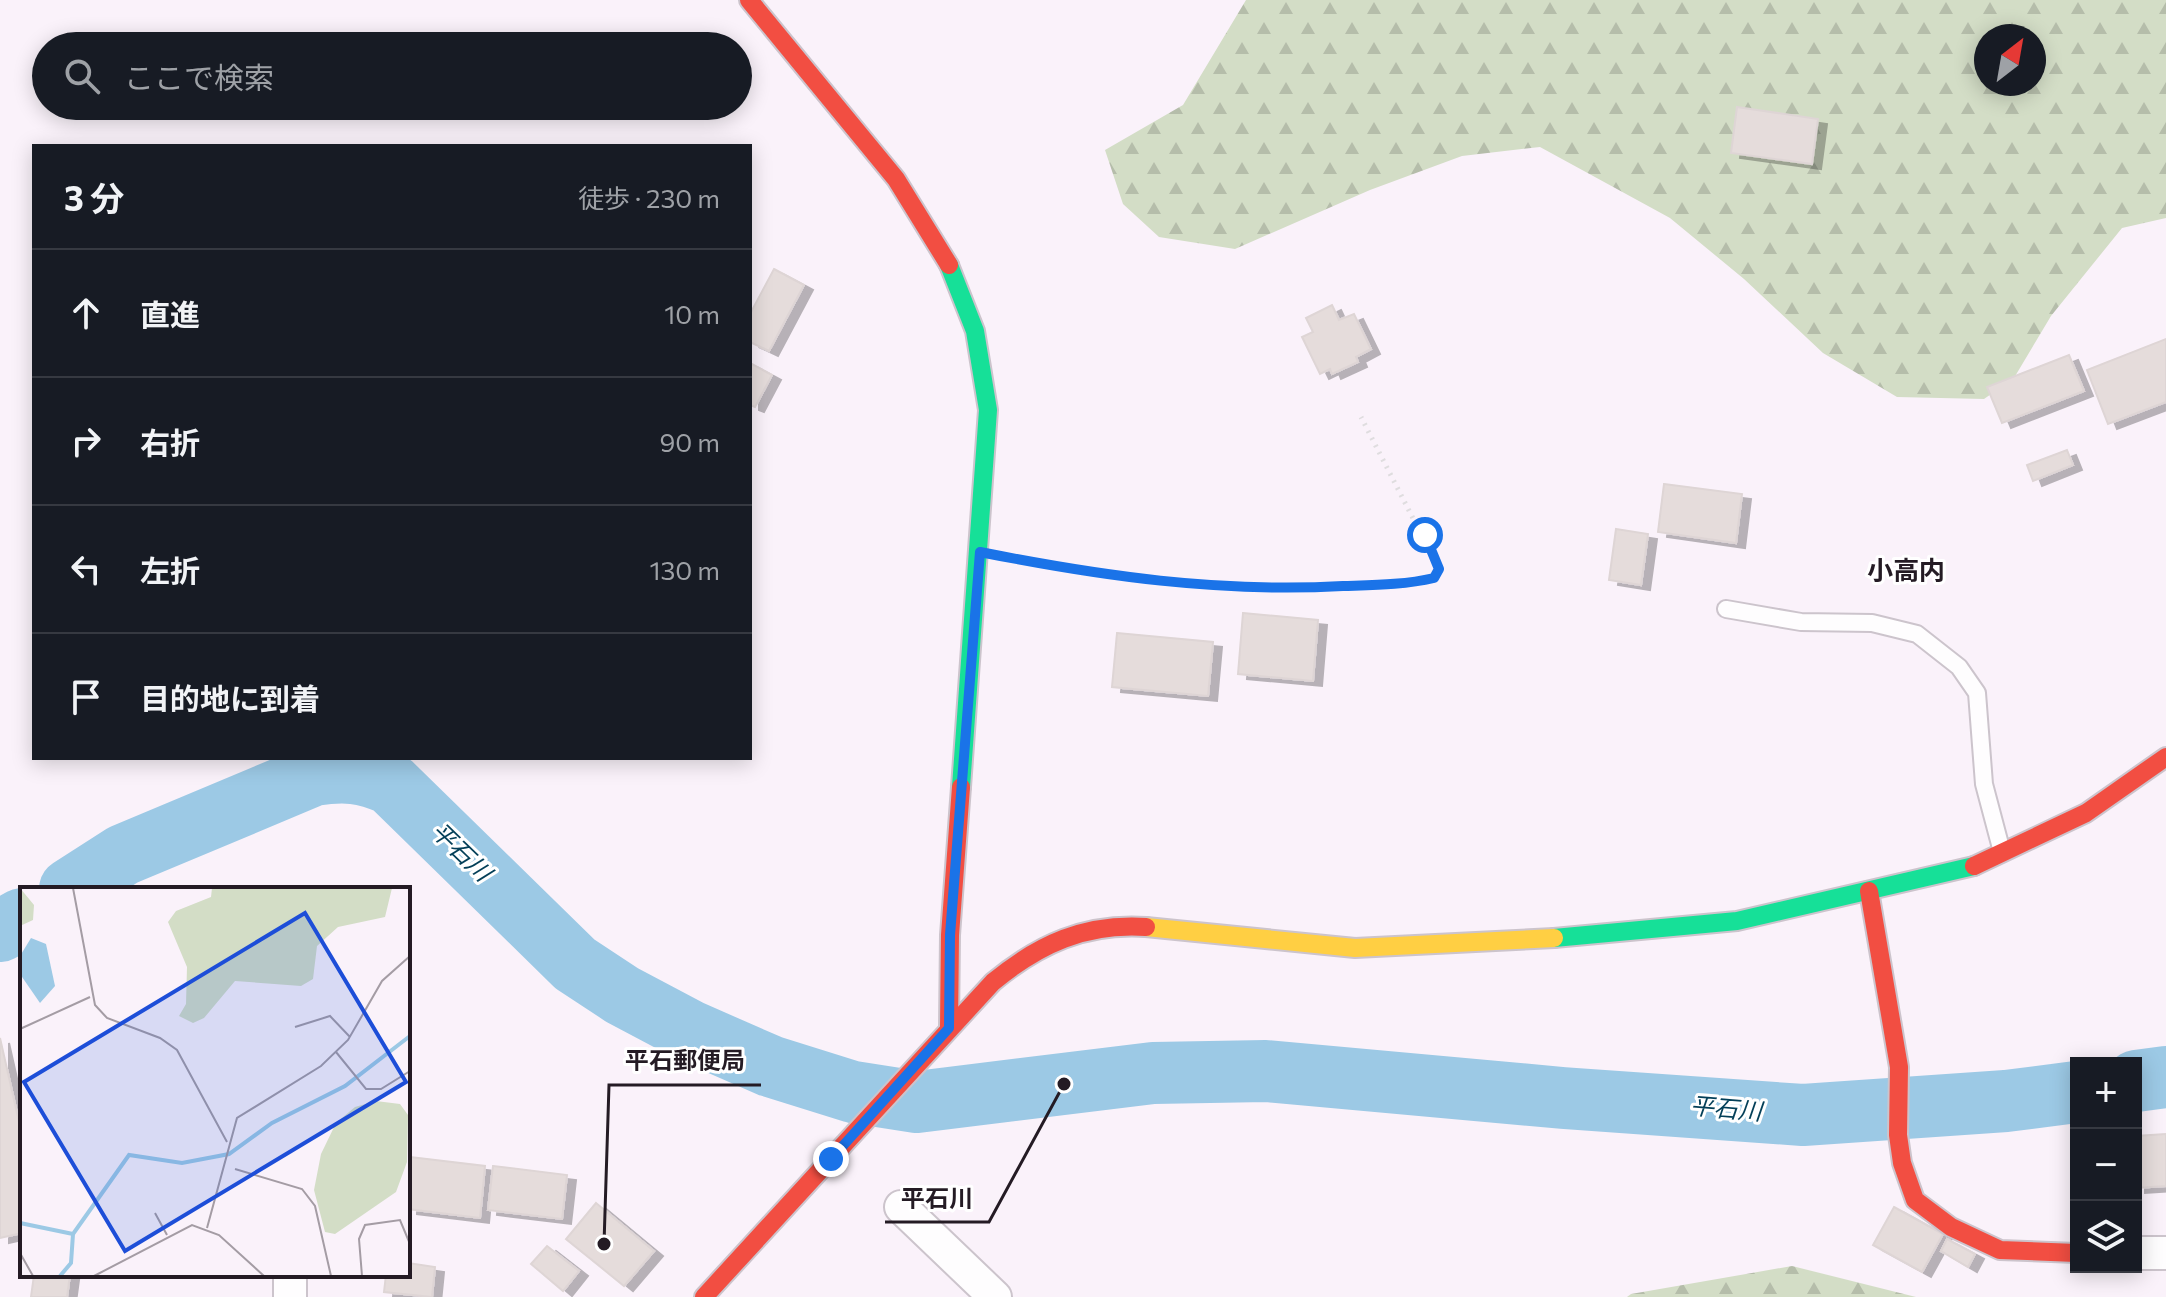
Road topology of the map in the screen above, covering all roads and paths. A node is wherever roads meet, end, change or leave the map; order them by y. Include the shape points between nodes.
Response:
1 (749, 0) edge
2 (1361, 417) dead end
3 (980, 552) junction
4 (1726, 609) dead end
5 (2166, 757) edge
6 (2002, 853) junction
7 (1869, 891) junction
8 (949, 1028) junction
9 (901, 1207) dead end
10 (2070, 1253) edge
11 (2142, 1253) edge
12 (2166, 1253) edge
13 (704, 1297) edge
14 (995, 1297) edge

1 - 3 street via 902,184 939,240 964,293 987,389
2 - 3 path via 1425,535 1439,569 1434,578 1320,587 1203,587 1093,575
3 - 8 street via 950,935
4 - 6 lane via 1801,622 1872,623 1917,634 1959,667 1977,693 1984,784
5 - 6 street via 2086,813
6 - 7 street via 1977,865
7 - 8 street via 1737,921 1479,943 1355,948 1107,925 1083,929 1032,953
7 - 10 street via 1899,1067 1902,1163 1915,1200 1951,1227 2000,1250
8 - 13 street
9 - 14 street
11 - 12 street

